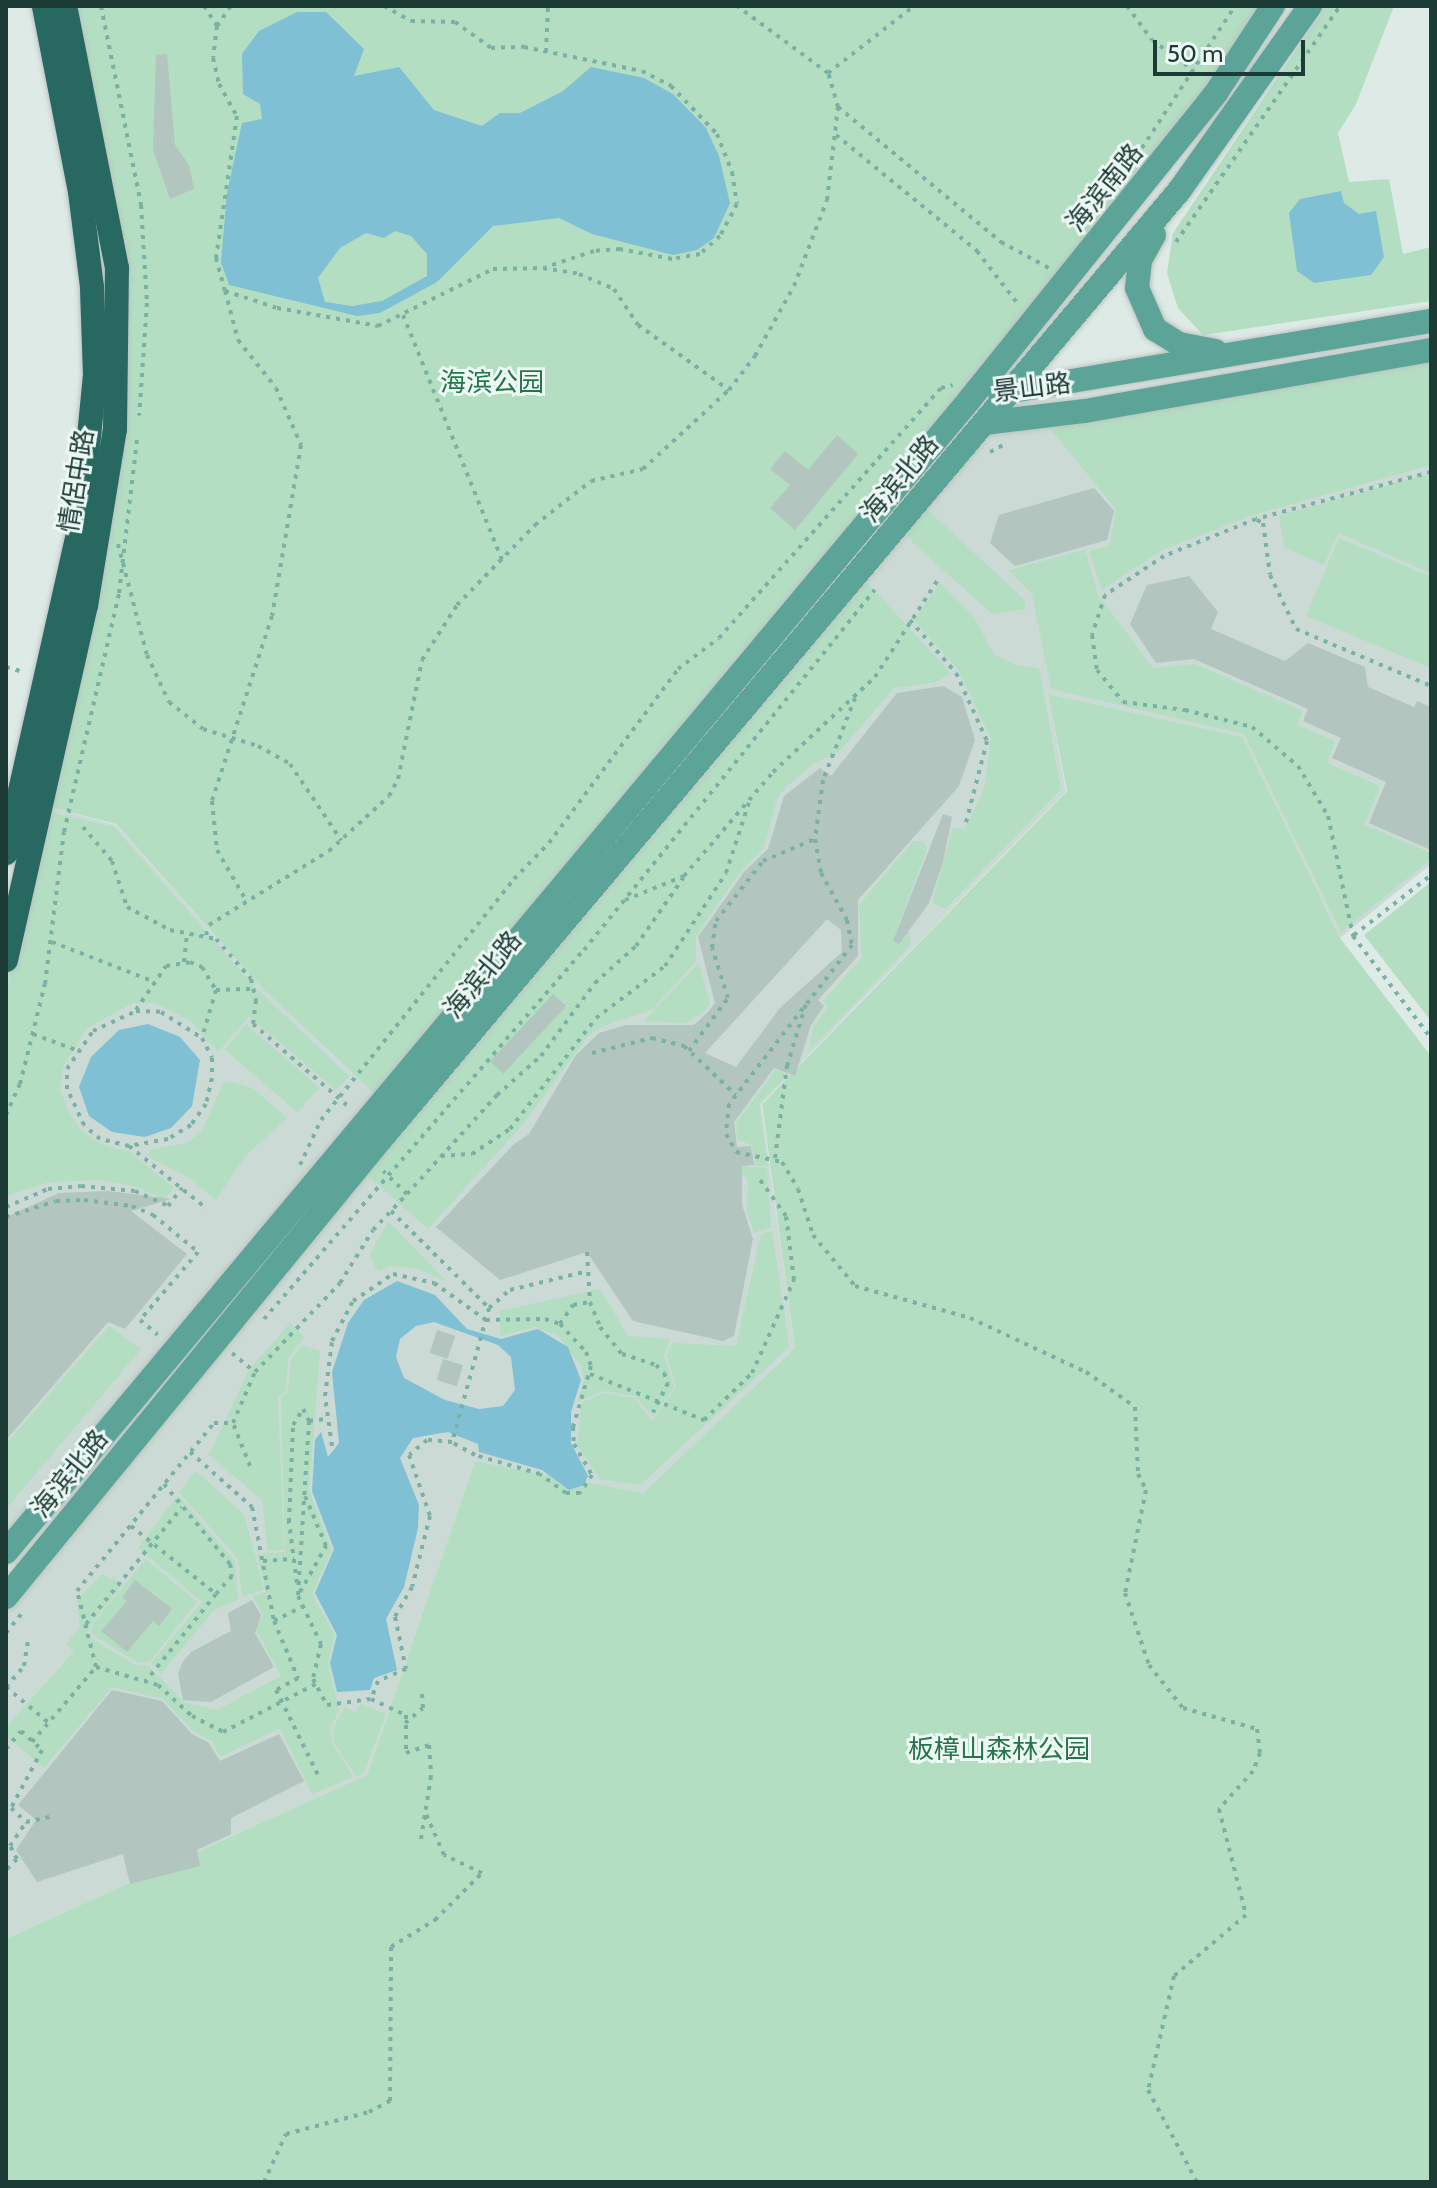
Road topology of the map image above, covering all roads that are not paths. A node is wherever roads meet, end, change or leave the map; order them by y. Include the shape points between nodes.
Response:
1 (44, 6) edge
2 (65, 6) edge
3 (1273, 6) edge
4 (1310, 6) edge
5 (1179, 191) junction
6 (1431, 321) edge
7 (1431, 350) edge
8 (1233, 354) junction
9 (965, 391) junction
10 (1006, 392) junction
11 (984, 423) junction
12 (6, 853) edge
13 (6, 960) edge
14 (6, 1552) edge
15 (16, 1603) edge

1 - 12 highway, 情侶中路 via 80,192 92,287 95,375 81,520
2 - 13 highway, 情侶中路 via 117,268 115,429 86,606
3 - 9 main road, 海滨南路 via 1216,93 1024,311
4 - 5 main road
5 - 8 main road via 1140,260 1137,288 1155,329 1179,344
5 - 10 main road
6 - 8 main road, 景山路
7 - 11 main road, 景山路 via 1085,411
8 - 10 main road, 景山路
9 - 10 main road, 景山路
9 - 11 main road, 景山路
9 - 14 main road, 海滨北路
10 - 11 main road, 海滨北路
11 - 15 main road, 海滨北路 via 367,1157 225,1347

